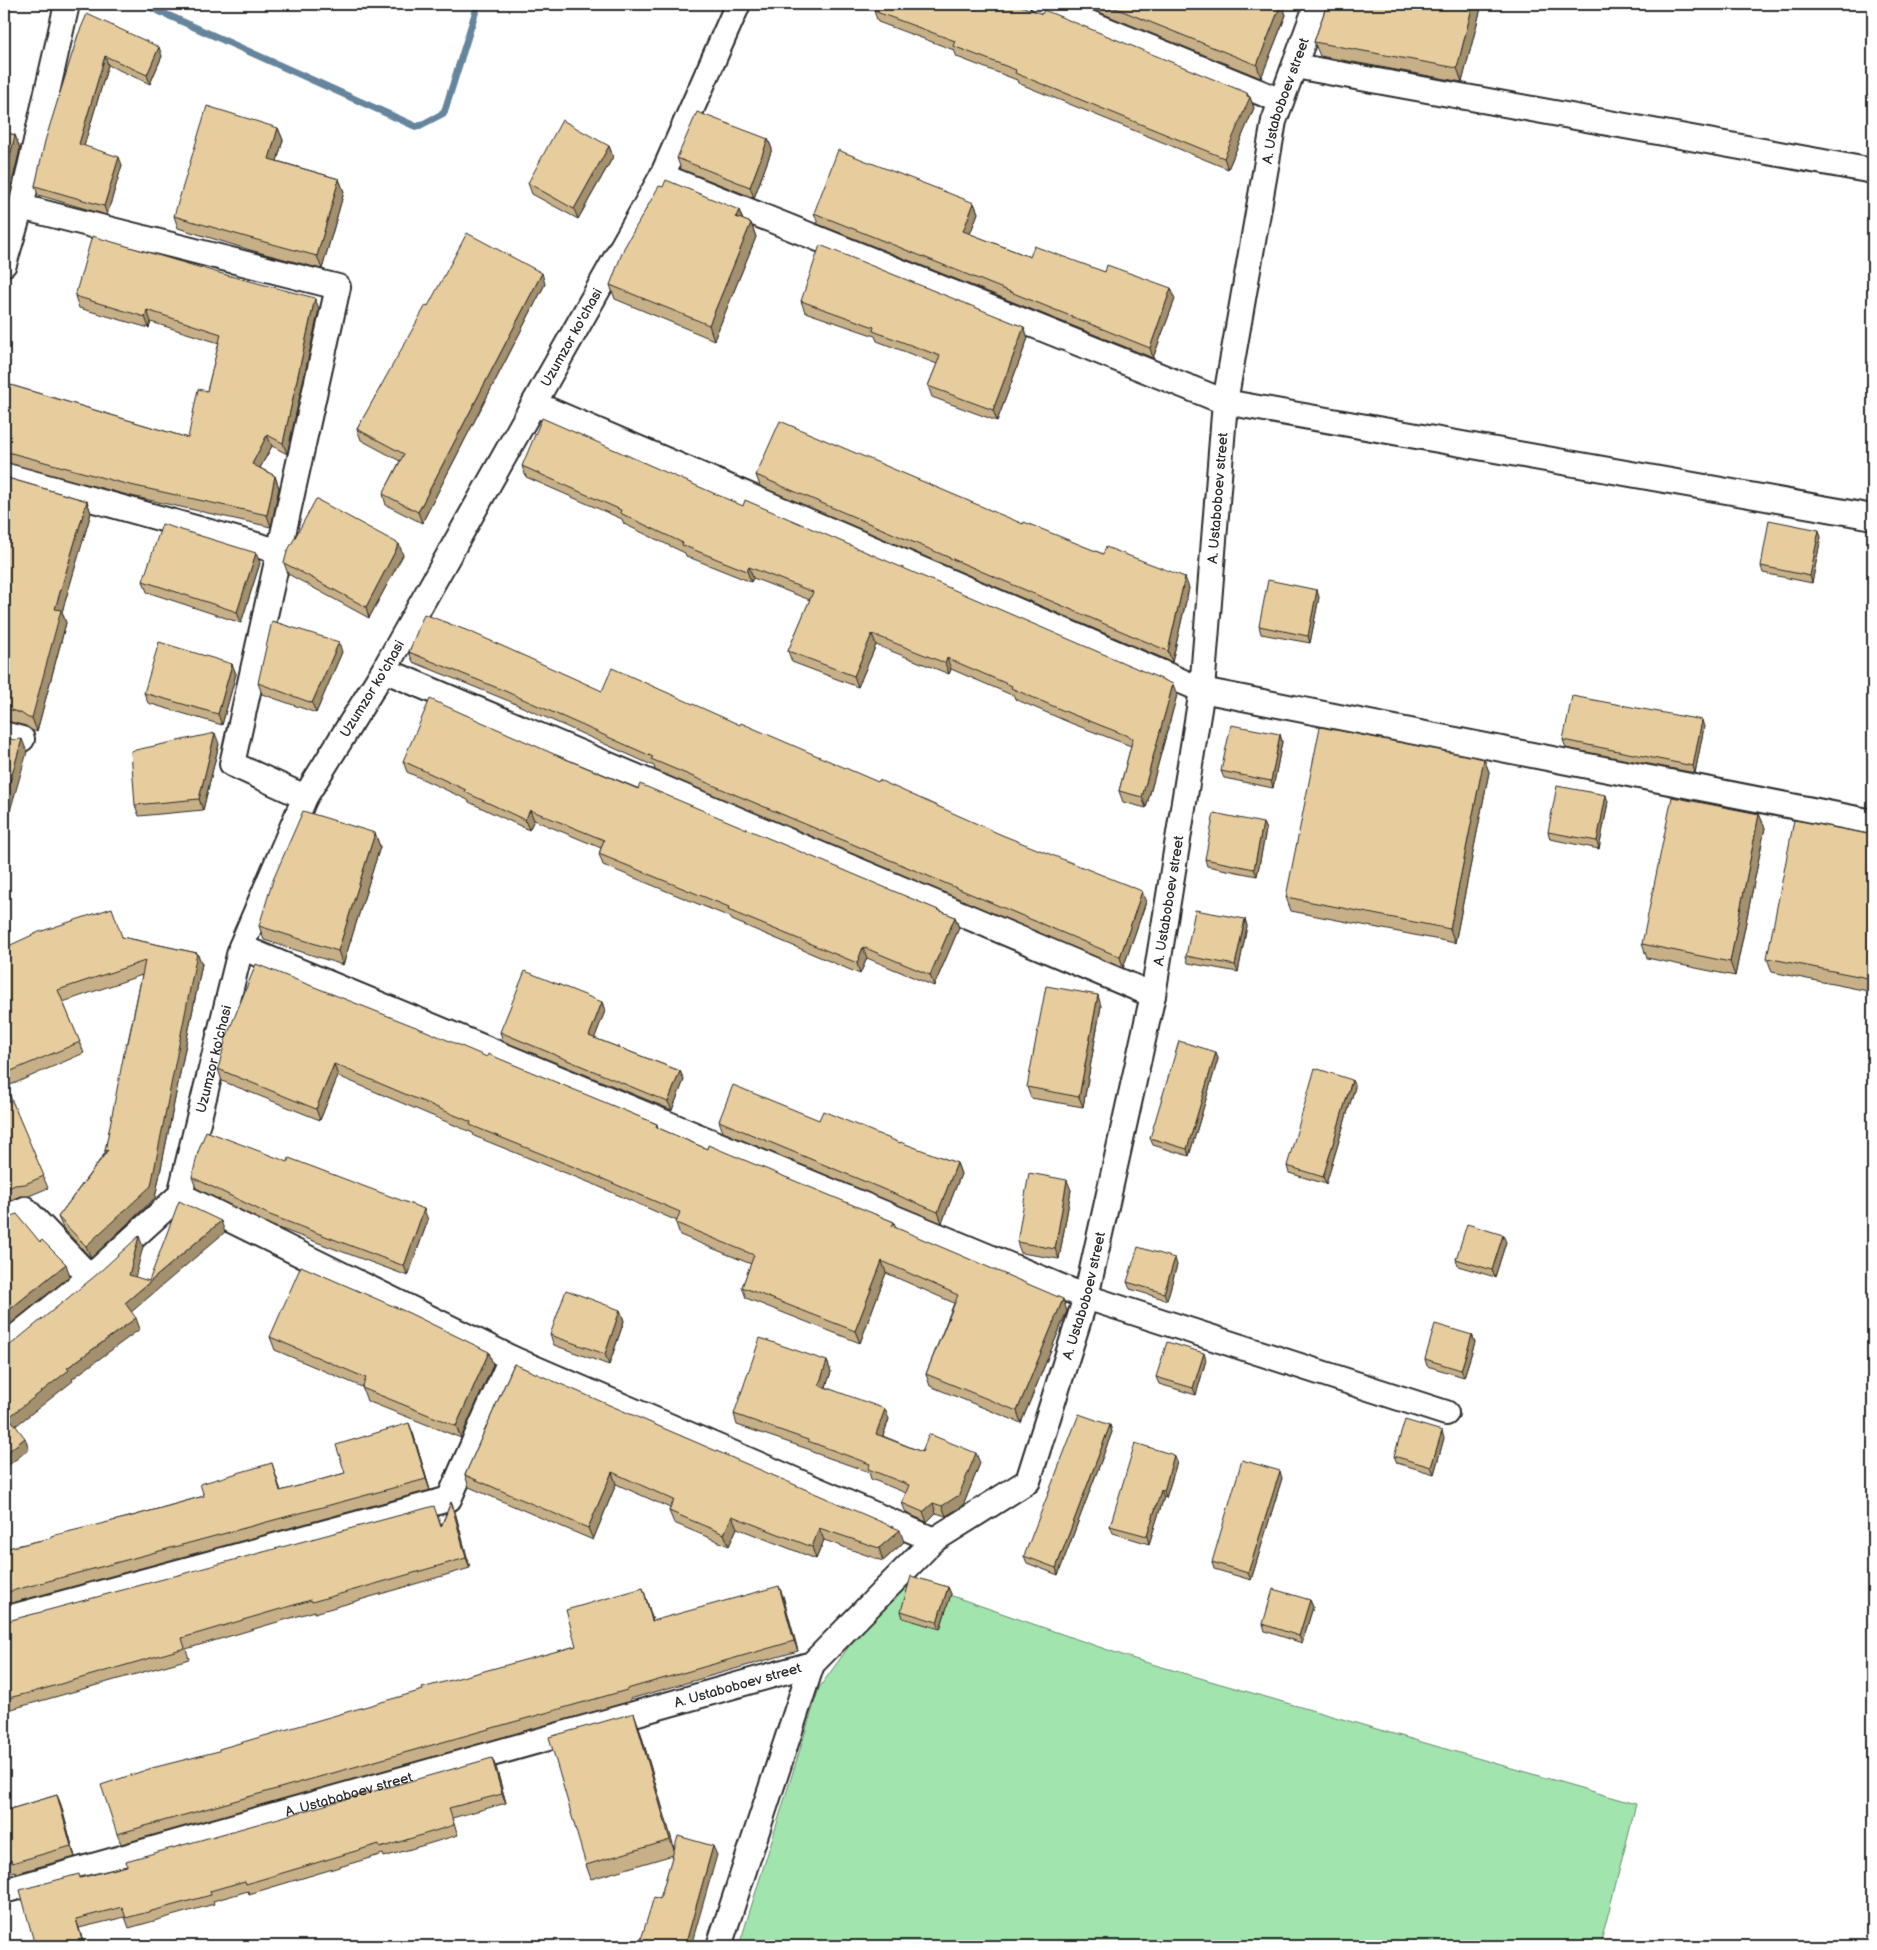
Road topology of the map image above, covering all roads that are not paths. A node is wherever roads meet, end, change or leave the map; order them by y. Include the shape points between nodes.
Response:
1 (67, 4) edge
2 (738, 4) edge
3 (1043, 4) edge
4 (1316, 4) edge
5 (1295, 66) junction
6 (1281, 101) junction
7 (1873, 171) edge
8 (662, 176) junction
9 (21, 207) junction
10 (4, 264) edge
11 (1225, 402) junction
12 (535, 404) junction
13 (4, 475) edge
14 (1873, 517) edge
15 (278, 551) junction
16 (384, 670) junction
17 (1202, 690) junction
18 (305, 798) junction
19 (1873, 822) edge
20 (240, 946) junction
21 (1153, 995) junction
22 (180, 1195) junction
23 (4, 1218) edge
24 (90, 1277) junction
25 (1086, 1296) junction
26 (4, 1346) edge
27 (512, 1358) junction
28 (1446, 1413) dead end
29 (934, 1540) junction
30 (4, 1619) edge
31 (812, 1664) junction
32 (4, 1891) edge
33 (719, 1946) edge

1 - 9 street
2 - 8 street, Uzumzor ko'chasi
3 - 6 street
4 - 5 street, A. Ustaboboev street
5 - 6 street, A. Ustaboboev street
5 - 7 street
6 - 11 street, A. Ustaboboev street via 1274,121
8 - 11 street
8 - 12 street, Uzumzor ko'chasi
9 - 10 street
9 - 15 street via 338,287
11 - 14 street
11 - 17 street, A. Ustaboboev street
12 - 16 street, Uzumzor ko'chasi
12 - 17 street
13 - 15 street
15 - 18 street via 232,764
16 - 18 street, Uzumzor ko'chasi
16 - 21 street
17 - 19 street
17 - 21 street, A. Ustaboboev street
18 - 20 street, Uzumzor ko'chasi
20 - 22 street, Uzumzor ko'chasi
20 - 25 street
21 - 25 street, A. Ustaboboev street
22 - 24 street
22 - 27 street
23 - 24 street via 25,1209
24 - 26 street
25 - 28 street
25 - 29 street, A. Ustaboboev street via 1028,1480
27 - 29 street
27 - 30 street via 449,1499
29 - 31 street, A. Ustaboboev street
31 - 32 street, A. Ustaboboev street
31 - 33 street

